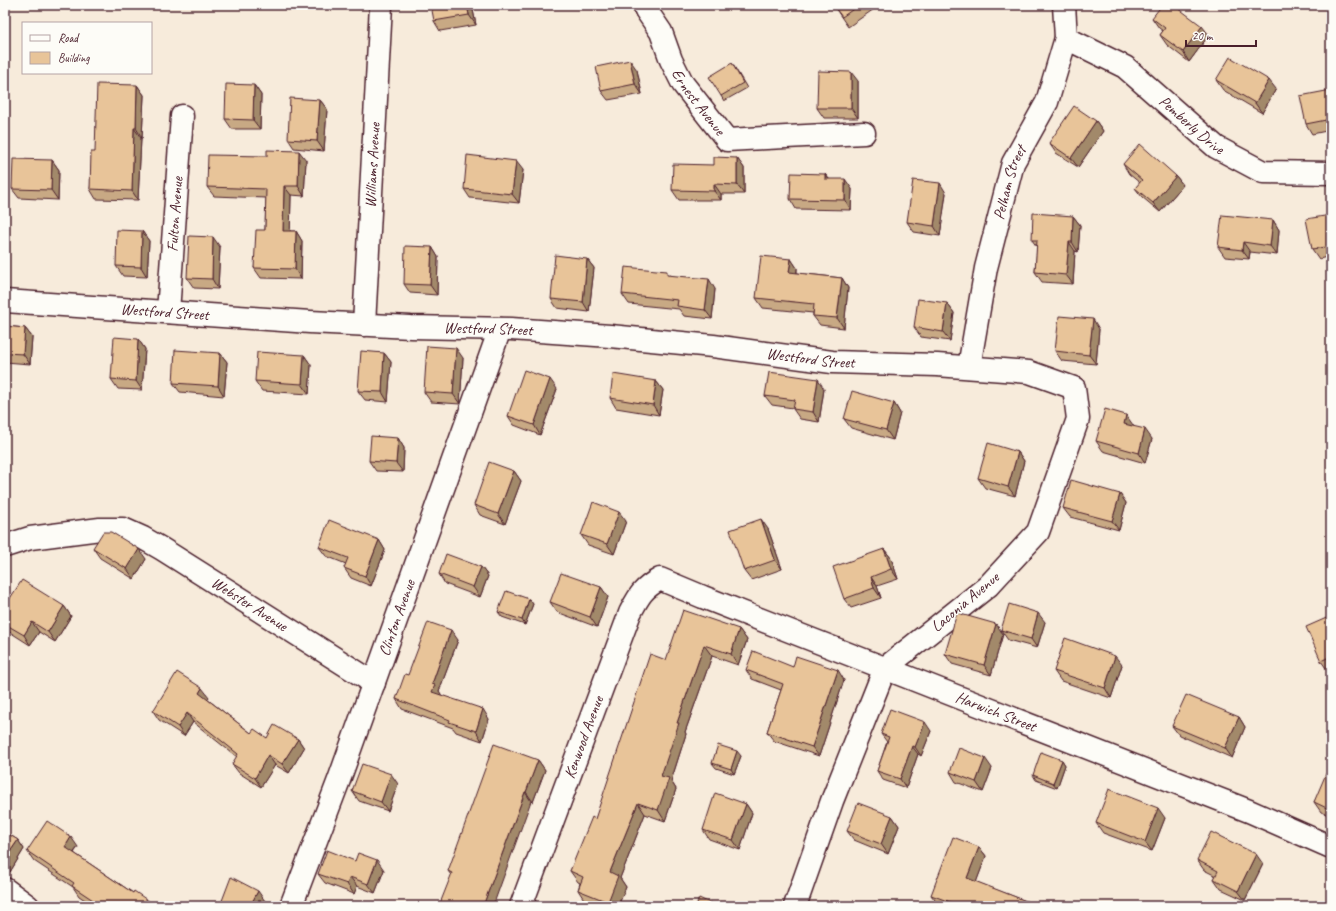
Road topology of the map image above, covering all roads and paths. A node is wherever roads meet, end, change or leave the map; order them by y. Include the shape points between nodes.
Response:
1 (381, 5) edge
2 (644, 5) edge
3 (1064, 5) edge
4 (1066, 38) junction
5 (182, 116) dead end
6 (864, 132) dead end
7 (1331, 173) edge
8 (5, 301) edge
9 (168, 312) junction
10 (364, 325) junction
11 (500, 329) junction
12 (969, 368) junction
13 (5, 546) edge
14 (660, 579) joint
15 (885, 668) junction
16 (374, 683) junction
17 (1331, 847) edge
18 (5, 889) edge
19 (797, 905) edge
20 (28, 906) edge
21 (291, 906) edge
22 (521, 906) edge

1 - 10 street, Williams Avenue
2 - 6 street, Ernest Avenue via 661,32 683,84 727,140
3 - 4 street, Pelham Street
4 - 7 street, Pemberly Drive via 1125,67 1216,147 1263,172
4 - 12 street, Pelham Street via 1047,102 1013,163 986,268
5 - 9 street, Fulton Avenue
8 - 9 street, Westford Street
9 - 10 street, Westford Street
10 - 11 street, Westford Street
11 - 12 street, Westford Street via 713,346 832,362
11 - 16 street, Clinton Avenue
12 - 15 street, Laconia Avenue via 1029,372 1074,388 1078,419 1038,532 988,586
13 - 16 street, Webster Avenue via 30,538 100,529 123,529 162,549
14 - 15 street, Harwich Street
14 - 22 street, Kenwood Avenue via 648,586 639,596 630,613
15 - 17 street, Harwich Street via 1249,811
15 - 19 street, Laconia Avenue via 832,801
16 - 21 street, Clinton Avenue
18 - 20 street

